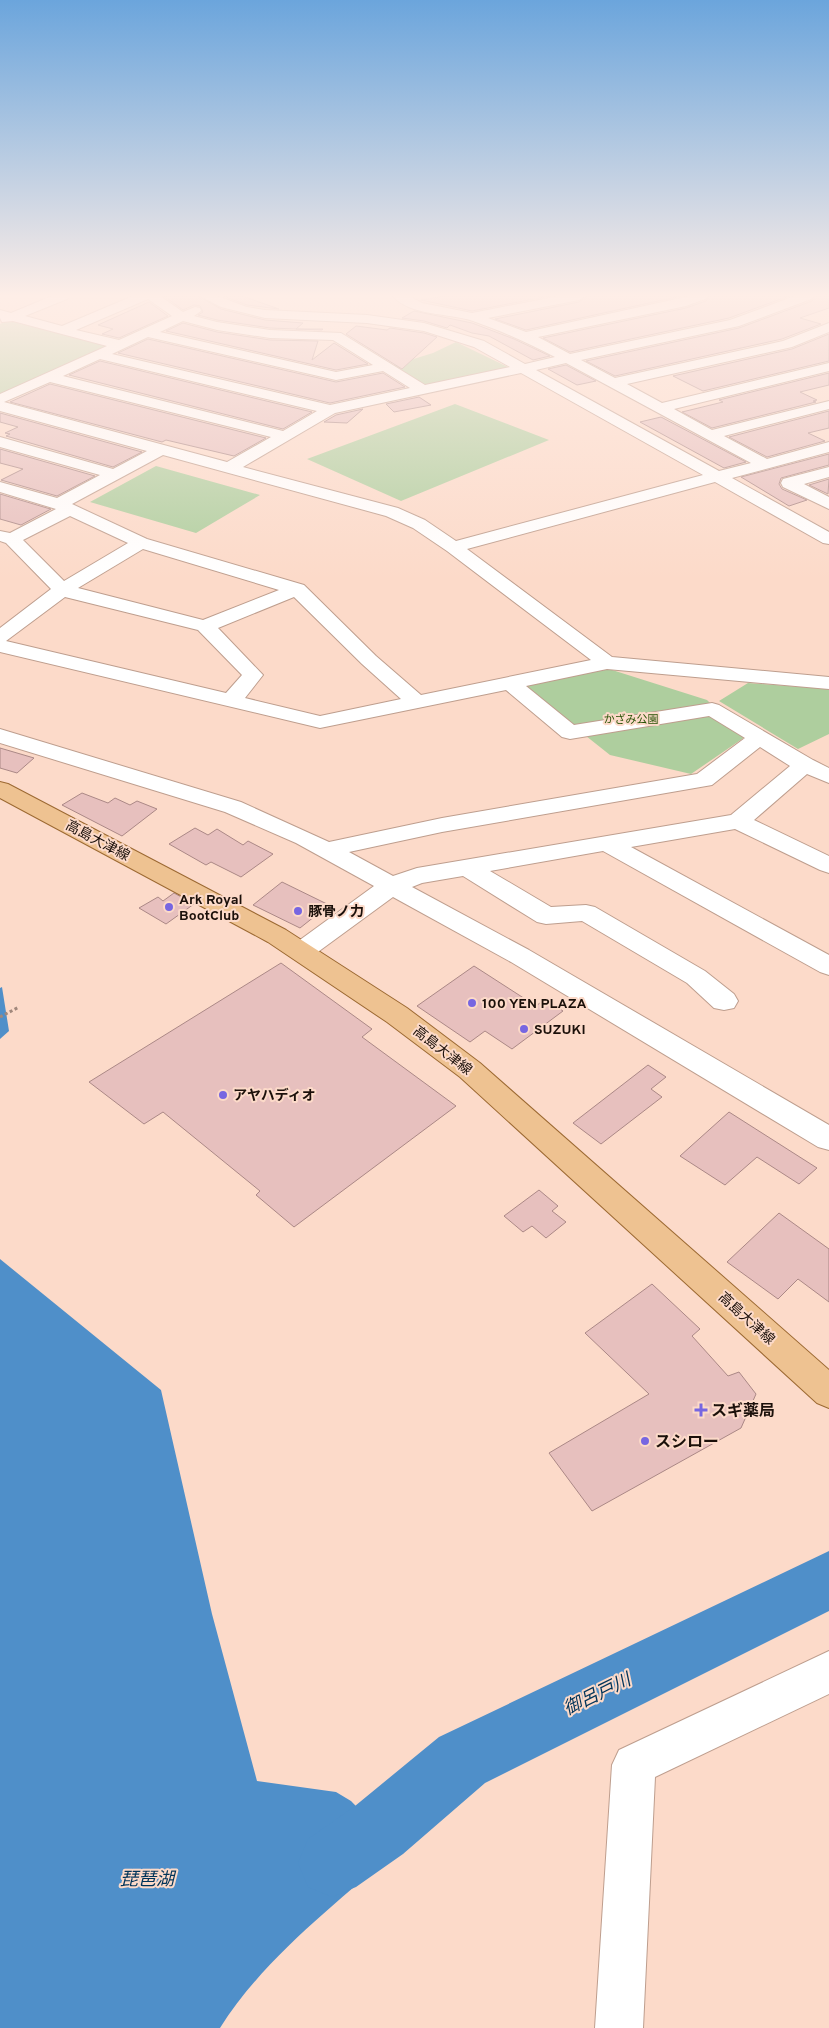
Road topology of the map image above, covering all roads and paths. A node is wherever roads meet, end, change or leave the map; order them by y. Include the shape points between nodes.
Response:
1 (19, 391) edge
2 (104, 391) edge
3 (249, 391) edge
4 (420, 391) edge
5 (563, 391) edge
6 (627, 391) edge
7 (721, 391) edge
8 (0, 399) edge
9 (829, 405) edge
10 (0, 406) edge
11 (660, 408) junction
12 (330, 410) junction
13 (709, 435) junction
14 (285, 436) junction
15 (0, 442) edge
16 (829, 447) edge
17 (160, 450) junction
18 (765, 464) junction
19 (229, 468) junction
20 (829, 472) edge
21 (114, 474) junction
22 (717, 477) junction
23 (0, 486) edge
24 (829, 504) edge
25 (64, 507) junction
26 (6, 538) edge
27 (829, 540) edge
28 (141, 543) junction
29 (453, 547) junction
30 (297, 589) junction
31 (62, 590) junction
32 (205, 626) junction
33 (0, 637) edge
34 (0, 646) edge
35 (607, 663) junction
36 (829, 683) edge
37 (511, 684) junction
38 (232, 700) junction
39 (417, 702) junction
40 (0, 736) edge
41 (759, 738) junction
42 (805, 765) junction
43 (829, 776) edge
44 (0, 788) edge
45 (738, 821) junction
46 (608, 844) junction
47 (326, 850) junction
48 (829, 865) edge
49 (468, 868) junction
50 (391, 886) junction
51 (302, 952) junction
52 (829, 966) edge
53 (724, 1001) dead end
54 (19, 1007) dead end
55 (0, 1018) edge
56 (829, 1139) edge
57 (829, 1392) edge
58 (829, 1672) edge
59 (619, 2028) edge

1 - 8 street
2 - 14 street
3 - 12 street
4 - 12 street
5 - 22 street
6 - 11 street
7 - 11 street
9 - 13 street
10 - 17 street
11 - 13 street
12 - 14 street
13 - 18 street
14 - 19 street
15 - 21 street
16 - 18 street
17 - 19 street
17 - 21 street
18 - 22 street
19 - 29 street via 392,512 419,524
20 - 24 street via 789,483
21 - 25 street
22 - 27 street
22 - 29 street
23 - 25 street
25 - 26 street
25 - 28 street
26 - 31 street
28 - 30 street
28 - 31 street
29 - 35 street
30 - 32 street
30 - 39 street
31 - 32 street
31 - 33 street
32 - 38 street via 253,675
34 - 38 street
35 - 36 street
35 - 37 street
37 - 39 street
37 - 41 street via 570,732 712,709
38 - 39 street via 320,722
40 - 47 street via 232,807
41 - 42 street
41 - 47 street via 704,780 442,825
42 - 43 street
42 - 45 street
44 - 51 main road, 高島大津線
45 - 46 street
45 - 48 street
46 - 49 street
46 - 52 street
47 - 50 street
49 - 50 street via 417,876
49 - 53 street via 546,916 586,913 696,977
50 - 51 street
50 - 56 street via 520,956
51 - 57 main road, 高島大津線 via 397,1015 470,1070
54 - 55 path
58 - 59 street via 634,1765

